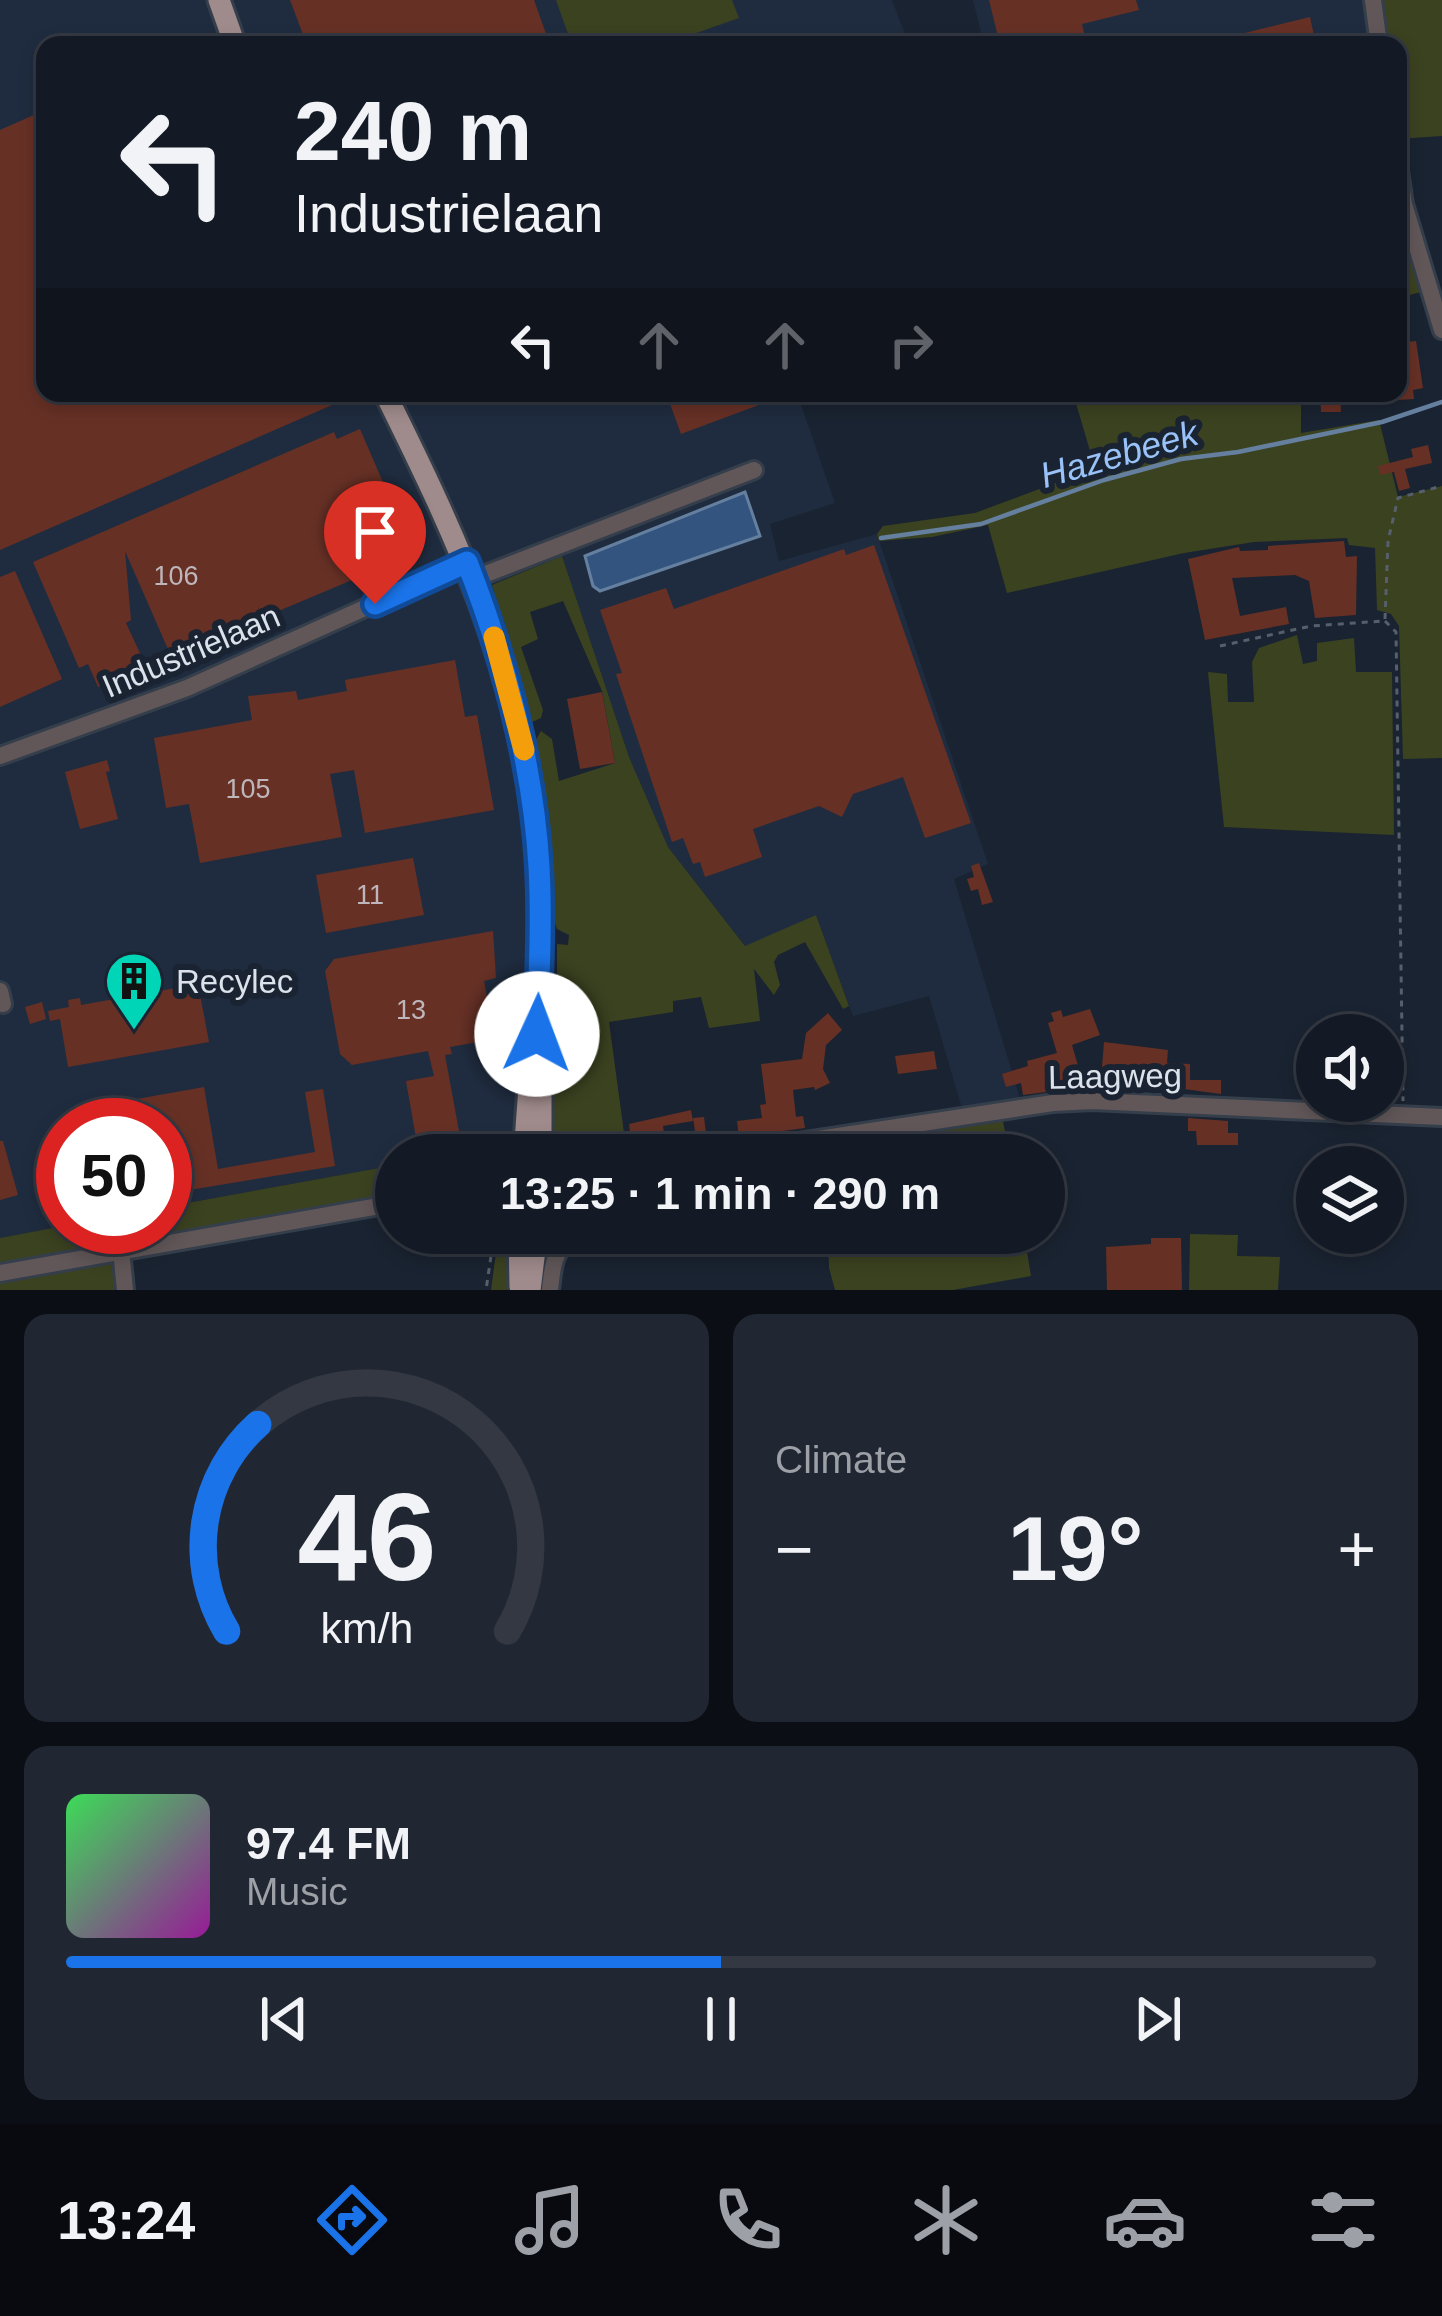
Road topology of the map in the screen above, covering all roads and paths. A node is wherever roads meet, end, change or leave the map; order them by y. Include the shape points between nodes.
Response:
1 (219, 0) edge
2 (1373, 0) edge
3 (232, 36) edge
4 (1378, 36) edge
5 (1407, 214) edge
6 (1442, 330) edge
7 (390, 402) edge
8 (754, 470) dead end
9 (1442, 486) edge
10 (470, 571) junction
11 (1385, 621) junction
12 (1220, 646) dead end
13 (0, 756) edge
14 (1402, 1014) edge
15 (536, 1070) junction
16 (1296, 1110) edge
17 (1404, 1115) edge
18 (1442, 1117) edge
19 (526, 1134) edge
20 (541, 1134) edge
21 (858, 1134) edge
22 (375, 1207) edge
23 (192, 1238) edge
24 (100, 1254) edge
25 (121, 1254) edge
26 (490, 1254) edge
27 (520, 1254) edge
28 (534, 1254) edge
29 (557, 1254) edge
30 (0, 1273) edge
31 (125, 1290) edge
32 (486, 1290) edge
33 (520, 1290) edge
34 (530, 1290) edge
35 (550, 1290) edge

1 - 3 main road
2 - 4 street
5 - 6 street
7 - 10 main road
8 - 10 street, Industrielaan
9 - 11 path via 1398,498
10 - 13 street, Industrielaan
10 - 15 main road via 515,709 536,825
11 - 12 path via 1311,626
11 - 14 path via 1396,632
15 - 19 main road
15 - 20 main road
16 - 21 street, Laagweg via 1092,1101
17 - 18 street, Laagweg
22 - 23 street
24 - 30 street
25 - 31 street
26 - 32 path
27 - 33 main road
28 - 34 main road
29 - 35 street

